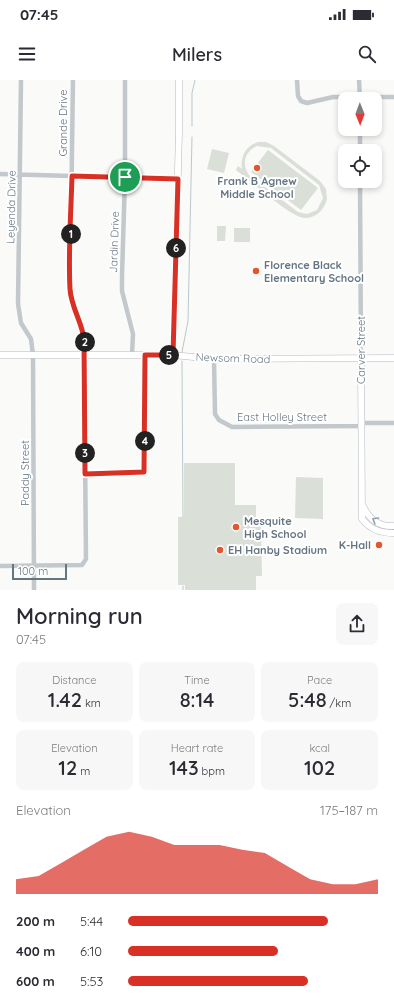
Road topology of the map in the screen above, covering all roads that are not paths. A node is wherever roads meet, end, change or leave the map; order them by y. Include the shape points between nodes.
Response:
1 (21, 80) edge
2 (73, 80) edge
3 (125, 80) edge
4 (179, 80) edge
5 (297, 80) edge
6 (359, 80) edge
7 (360, 92) edge
8 (338, 97) edge
9 (382, 97) edge
10 (394, 97) edge
11 (0, 174) edge
12 (20, 175) junction
13 (72, 176) junction
14 (125, 177) junction
15 (178, 179) junction
16 (360, 188) edge
17 (0, 355) edge
18 (33, 355) junction
19 (85, 355) junction
20 (132, 355) junction
21 (145, 355) junction
22 (173, 355) junction
23 (394, 358) edge
24 (214, 359) junction
25 (361, 359) junction
26 (394, 423) edge
27 (361, 424) junction
28 (85, 474) junction
29 (362, 505) junction
30 (394, 526) edge
31 (394, 533) edge
32 (0, 566) edge
33 (34, 566) junction
34 (34, 590) edge

1 - 12 street, Leyenda Drive
2 - 13 street, Grande Drive
3 - 14 street, Jardin Drive
4 - 15 street
5 - 8 street via 299,99 306,103
6 - 7 street
9 - 10 street
11 - 12 street
12 - 13 street
12 - 18 street, Leyenda Drive via 18,313 31,339
13 - 14 street
13 - 19 street, Grande Drive via 70,289 76,315 83,330
14 - 15 street
14 - 20 street, Jardin Drive via 122,291 132,329
15 - 22 street
16 - 25 street, Carver Street
17 - 18 street, Newsom Road
18 - 19 street, Newsom Road
18 - 33 street, Paddy Street
19 - 20 street, Newsom Road
19 - 28 street, Grande Drive
20 - 21 street, Newsom Road
21 - 22 street, Newsom Road
21 - 28 street via 144,472
22 - 24 street, Newsom Road
23 - 25 street, Newsom Road
24 - 25 street, Newsom Road
24 - 27 street, East Holley Street via 216,414 226,425 244,427
25 - 27 street, Carver Street
26 - 27 street, East Holley Street
27 - 29 street, Carver Street
28 - 33 street, Grande Drive via 86,559 82,565
30 -> 29 street via 373,520 367,516
29 - 31 street, Carver Street via 362,518 367,525 379,532
32 - 33 street
33 - 34 street, Paddy Street

